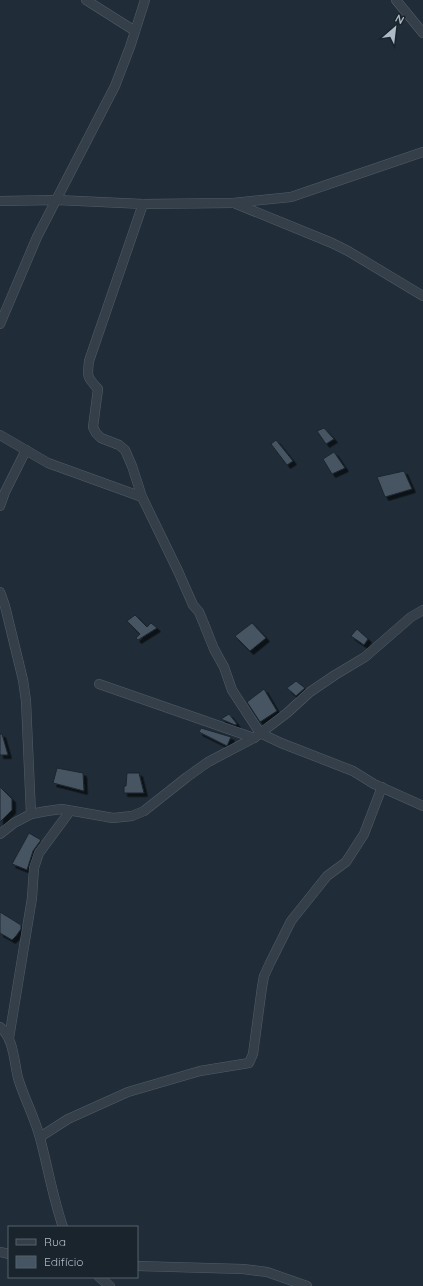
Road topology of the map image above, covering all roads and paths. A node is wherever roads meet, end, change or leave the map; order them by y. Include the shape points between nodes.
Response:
1 (86, 0) edge
2 (145, 0) edge
3 (396, 0) edge
4 (135, 31) junction
5 (423, 33) edge
6 (423, 152) edge
7 (56, 200) junction
8 (0, 201) edge
9 (233, 203) junction
10 (144, 204) junction
11 (423, 296) edge
12 (0, 324) edge
13 (0, 435) edge
14 (26, 450) junction
15 (142, 497) junction
16 (0, 506) edge
17 (0, 592) edge
18 (423, 610) edge
19 (99, 684) dead end
20 (257, 736) junction
21 (382, 788) junction
22 (423, 806) edge
23 (70, 811) junction
24 (31, 814) junction
25 (0, 834) edge
26 (0, 1027) edge
27 (9, 1038) junction
28 (40, 1137) junction
29 (63, 1226) edge
30 (138, 1266) edge
31 (100, 1278) edge
32 (110, 1286) edge
33 (307, 1286) edge

1 - 4 street
2 - 4 street
3 - 5 street
4 - 7 street via 115,86
6 - 9 street via 292,198
7 - 8 street
7 - 10 street
7 - 12 street via 37,237
9 - 10 street
9 - 11 street via 332,243
10 - 15 street via 87,372 88,379 98,389 93,427 101,438 125,450
13 - 14 street
14 - 15 street via 48,463
14 - 16 street
15 - 20 street via 193,605 202,618 232,690
17 - 24 street via 26,701
18 - 20 street via 411,617 365,657 322,684
19 - 20 street
20 - 21 street via 354,771
20 - 23 street via 208,762 144,811 132,816 112,818
21 - 22 street
21 - 28 street via 364,834 356,847 346,862 319,885 291,921 270,963 264,976 253,1054 249,1063 200,1071 128,1092 68,1119
23 - 24 street via 62,809
23 - 27 street via 39,853 34,868 32,898
24 - 25 street via 14,822
26 - 27 street
27 - 28 street via 18,1077
28 - 29 street
30 - 33 street via 261,1271
31 - 32 street

